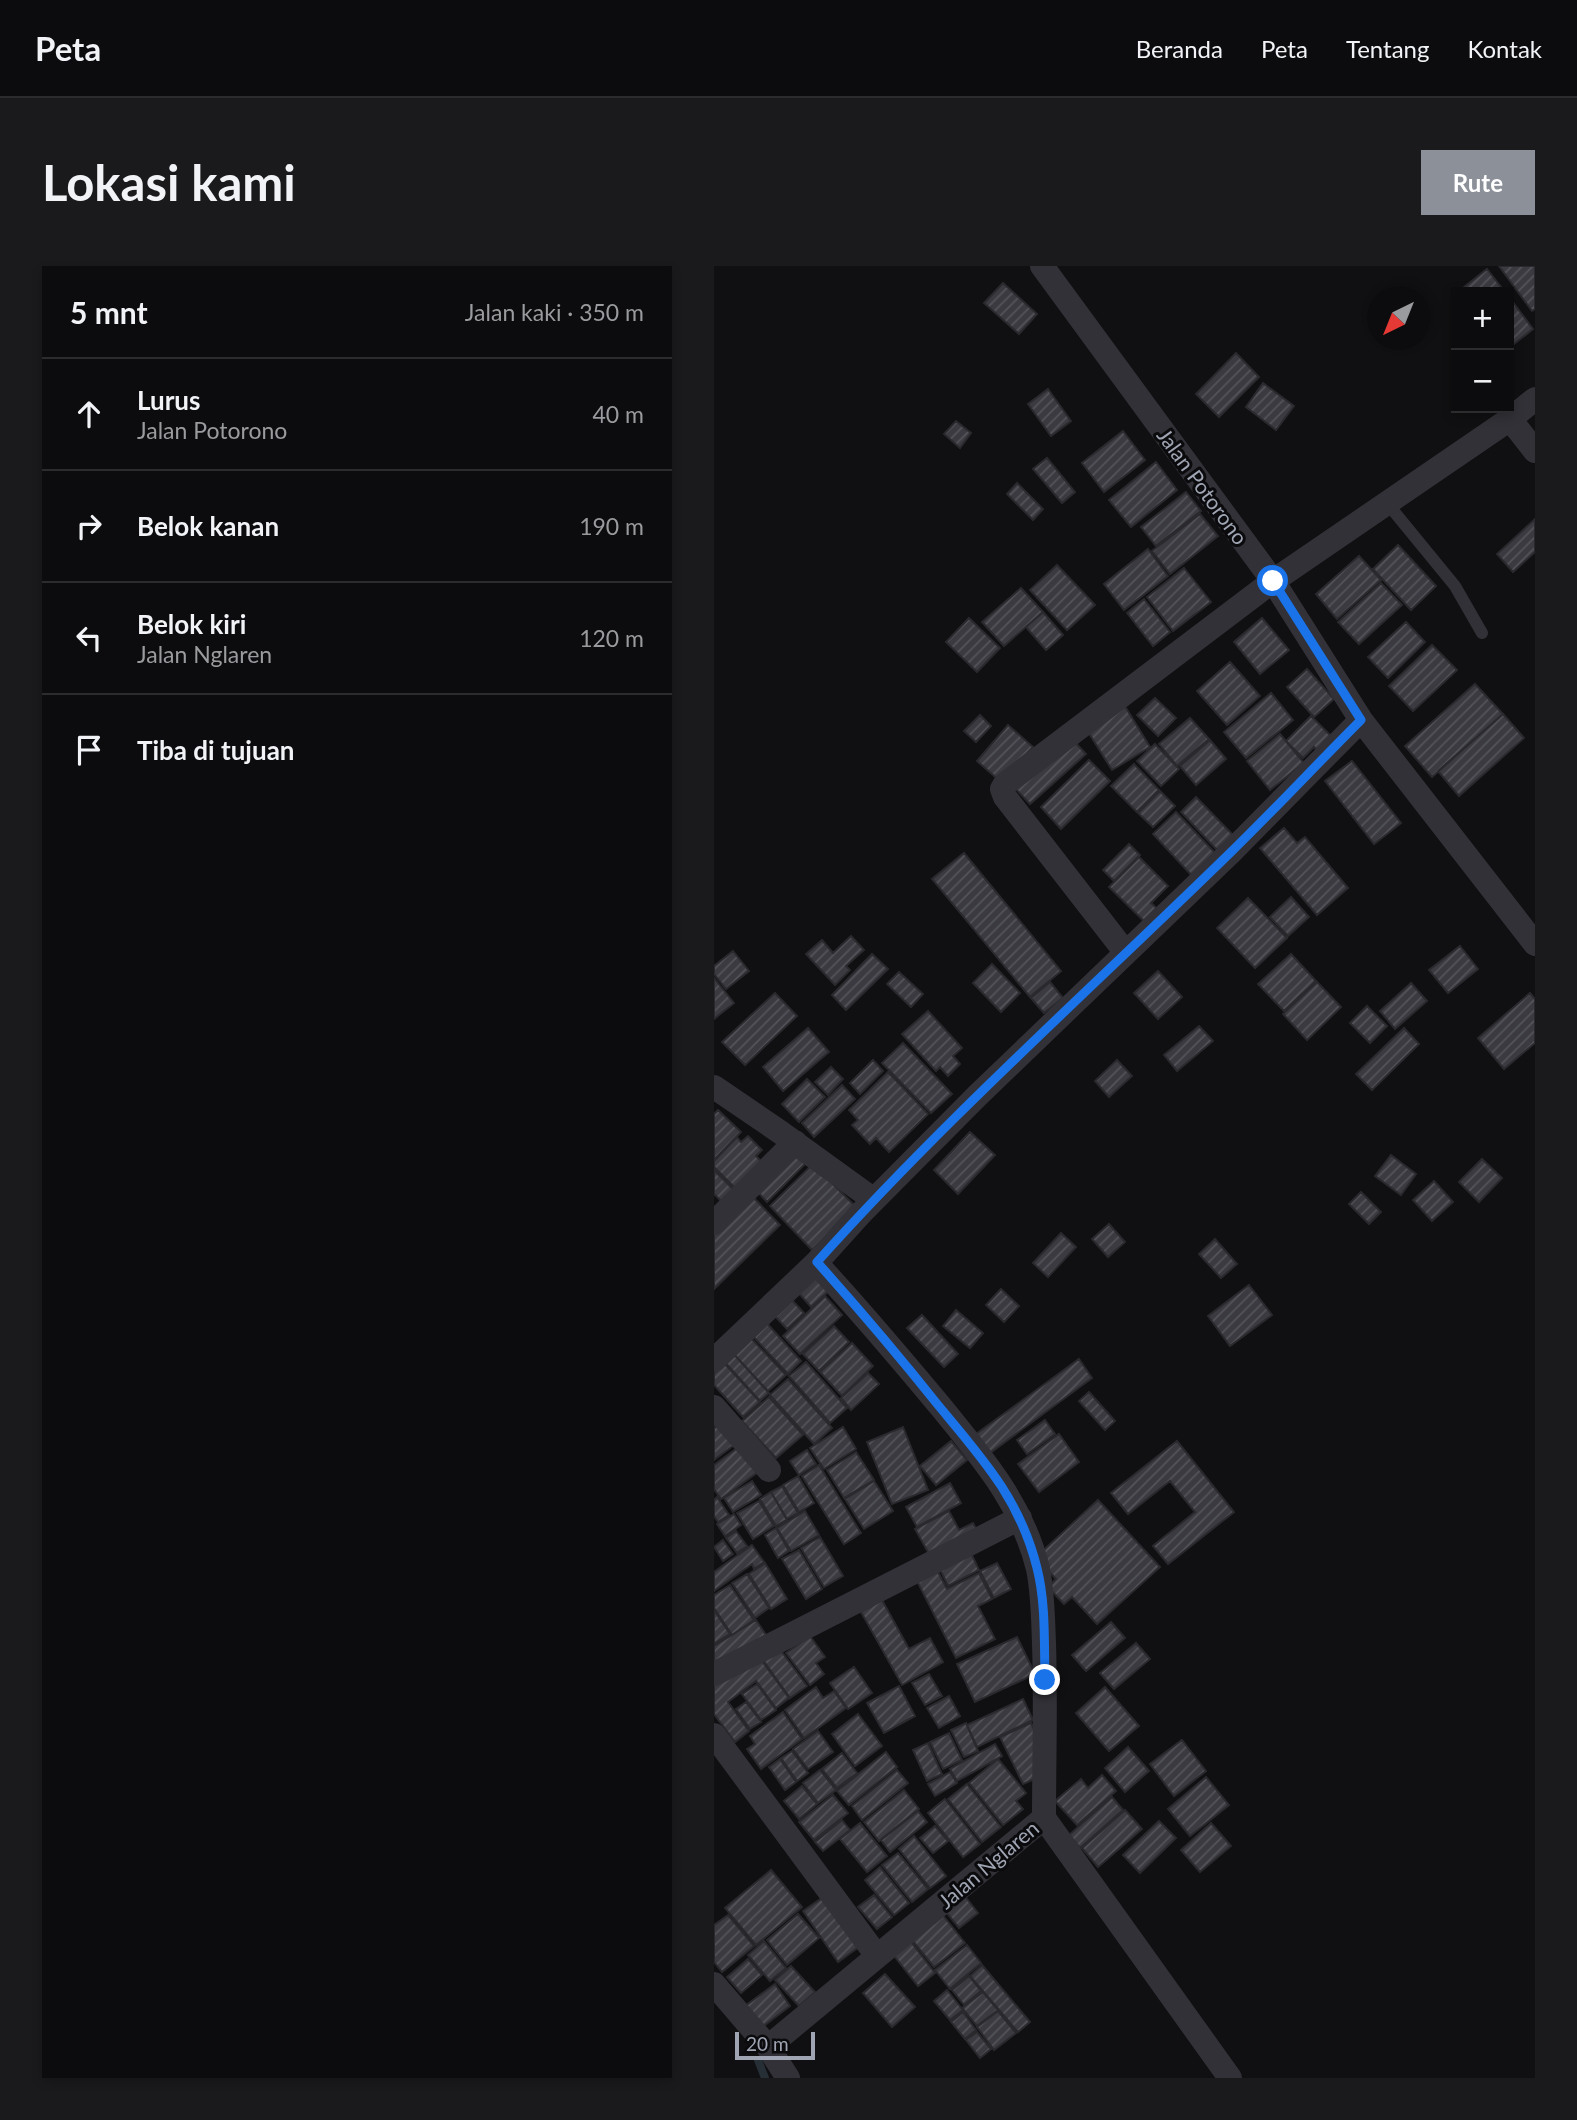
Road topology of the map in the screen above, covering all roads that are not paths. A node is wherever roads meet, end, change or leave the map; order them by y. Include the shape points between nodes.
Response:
1 (1042, 266) edge
2 (1535, 399) edge
3 (1510, 419) junction
4 (1535, 451) edge
5 (1387, 503) junction
6 (1273, 581) junction
7 (1482, 633) dead end
8 (1361, 720) junction
9 (1535, 944) edge
10 (1126, 953) junction
11 (714, 1087) edge
12 (795, 1142) junction
13 (874, 1200) junction
14 (714, 1223) edge
15 (817, 1262) junction
16 (714, 1360) edge
17 (714, 1407) edge
18 (769, 1470) dead end
19 (1020, 1518) junction
20 (714, 1674) edge
21 (714, 1735) edge
22 (1044, 1818) junction
23 (877, 1956) junction
24 (714, 1983) edge
25 (768, 2047) junction
26 (788, 2078) edge
27 (1230, 2078) edge

1 - 6 street, Jalan Potorono
2 - 3 street
3 - 4 street
3 - 5 street
5 - 6 street
5 - 7 lane via 1455,586
6 - 8 street, Jalan Potorono
6 - 10 street via 1003,786 1005,797
8 - 9 street, Jalan Potorono
8 - 10 street
10 - 13 street
11 - 12 street
12 - 13 street
12 - 14 street
13 - 15 street
15 - 16 street
15 - 19 street, Jalan Nglaren via 975,1448
17 - 18 street
19 - 20 street
19 - 22 street, Jalan Nglaren via 1042,1590
21 - 23 street
22 - 23 street, Jalan Nglaren
22 - 27 street
23 - 25 street, Jalan Nglaren
24 - 25 street
25 - 26 street

